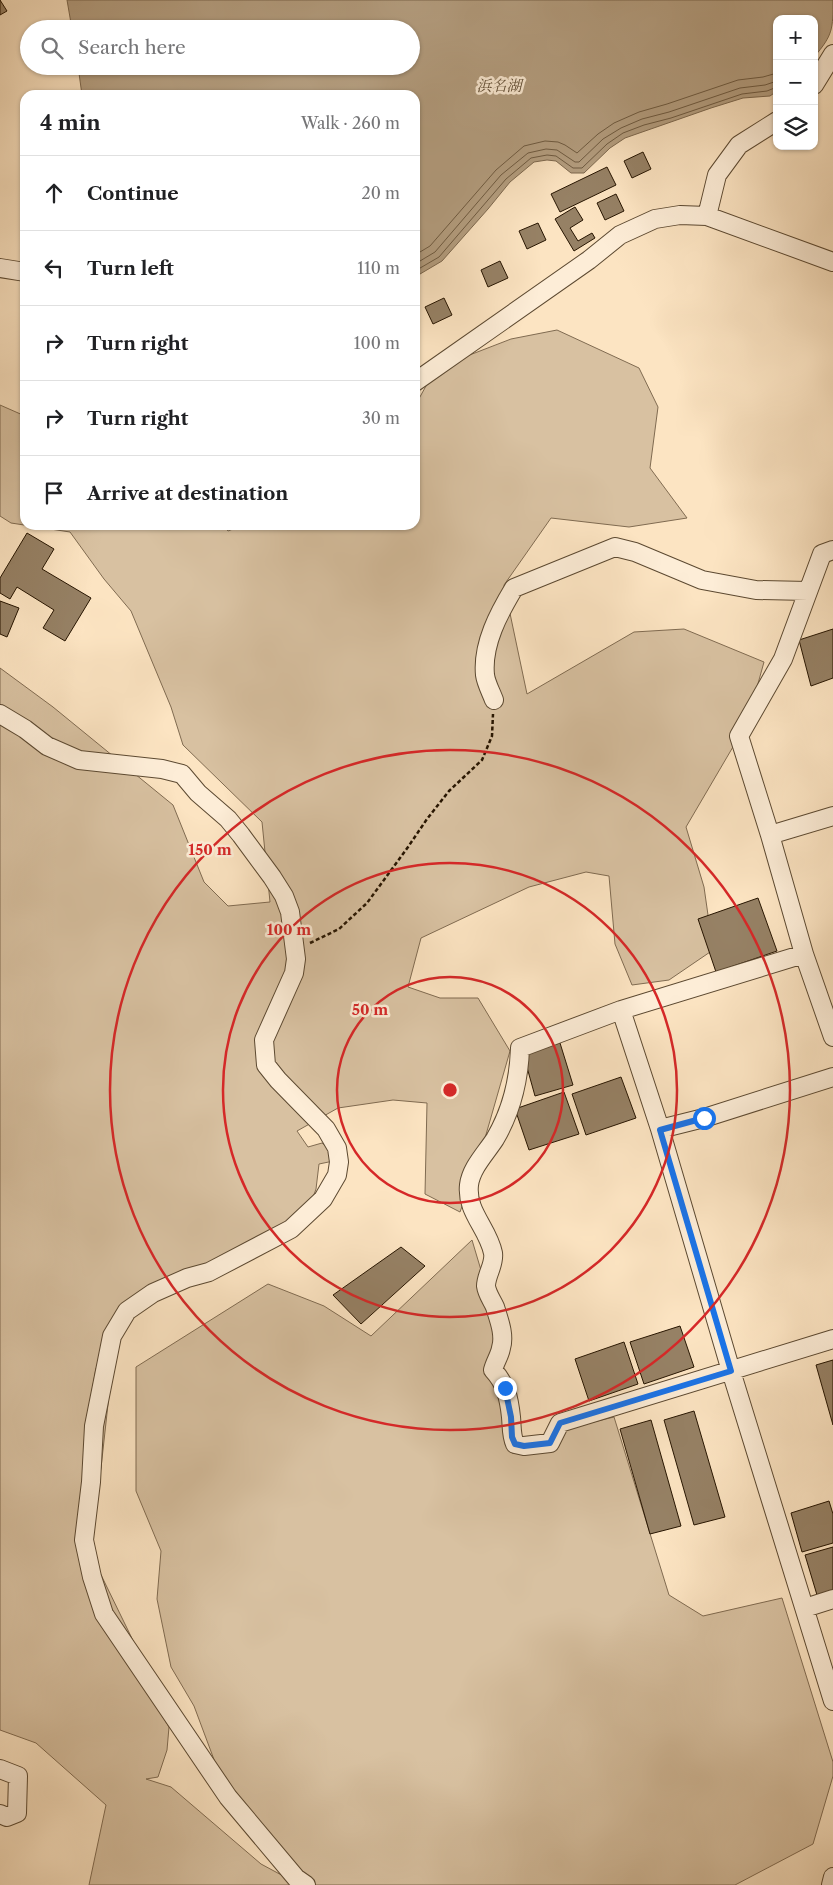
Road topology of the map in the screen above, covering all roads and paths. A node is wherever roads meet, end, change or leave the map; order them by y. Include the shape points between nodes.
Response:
1 (833, 54) edge
2 (818, 78) edge
3 (773, 124) edge
4 (707, 216) junction
5 (833, 262) edge
6 (0, 268) edge
7 (20, 271) edge
8 (420, 378) edge
9 (833, 550) edge
10 (808, 591) junction
11 (494, 700) joint
12 (0, 714) edge
13 (833, 816) edge
14 (770, 835) junction
15 (295, 948) junction
16 (804, 954) junction
17 (621, 1010) junction
18 (833, 1037) edge
19 (833, 1077) edge
20 (660, 1130) junction
21 (833, 1339) edge
22 (731, 1371) junction
23 (833, 1599) edge
24 (805, 1608) junction
25 (833, 1701) edge
26 (0, 1768) edge
27 (0, 1814) edge
28 (833, 1877) edge
29 (306, 1885) edge
30 (831, 1885) edge

1 - 2 street
3 - 4 street via 740,145 717,175
4 - 5 street
4 - 8 street via 680,215 655,219 620,235
6 - 7 street
9 - 10 street via 822,554
10 - 11 street via 756,590 702,580 615,547 514,588 486,646 485,676
10 - 14 street via 783,659 739,736
11 - 15 path via 492,736 482,760 449,791 367,902 339,929
12 - 15 street via 47,746 79,760 182,774 228,819 272,877 290,912
13 - 14 street
14 - 16 street
15 - 29 street via 294,973 264,1040 266,1065 326,1129 338,1148 337,1176 322,1199 291,1229 209,1272 154,1293 127,1311 112,1336 94,1426 84,1540 104,1614 228,1797 296,1878
16 - 17 street
16 - 18 street
17 - 20 street
17 - 22 street via 520,1048 515,1094 502,1126 469,1184 472,1209 493,1253 486,1289 502,1334 501,1349 493,1370 505,1388 512,1437 515,1444 524,1446 550,1443 560,1423
19 - 20 street
20 - 22 street
21 - 22 street
22 - 24 street
23 - 24 street
24 - 25 street
26 - 27 street via 18,1776 17,1813 7,1817
28 - 30 street

